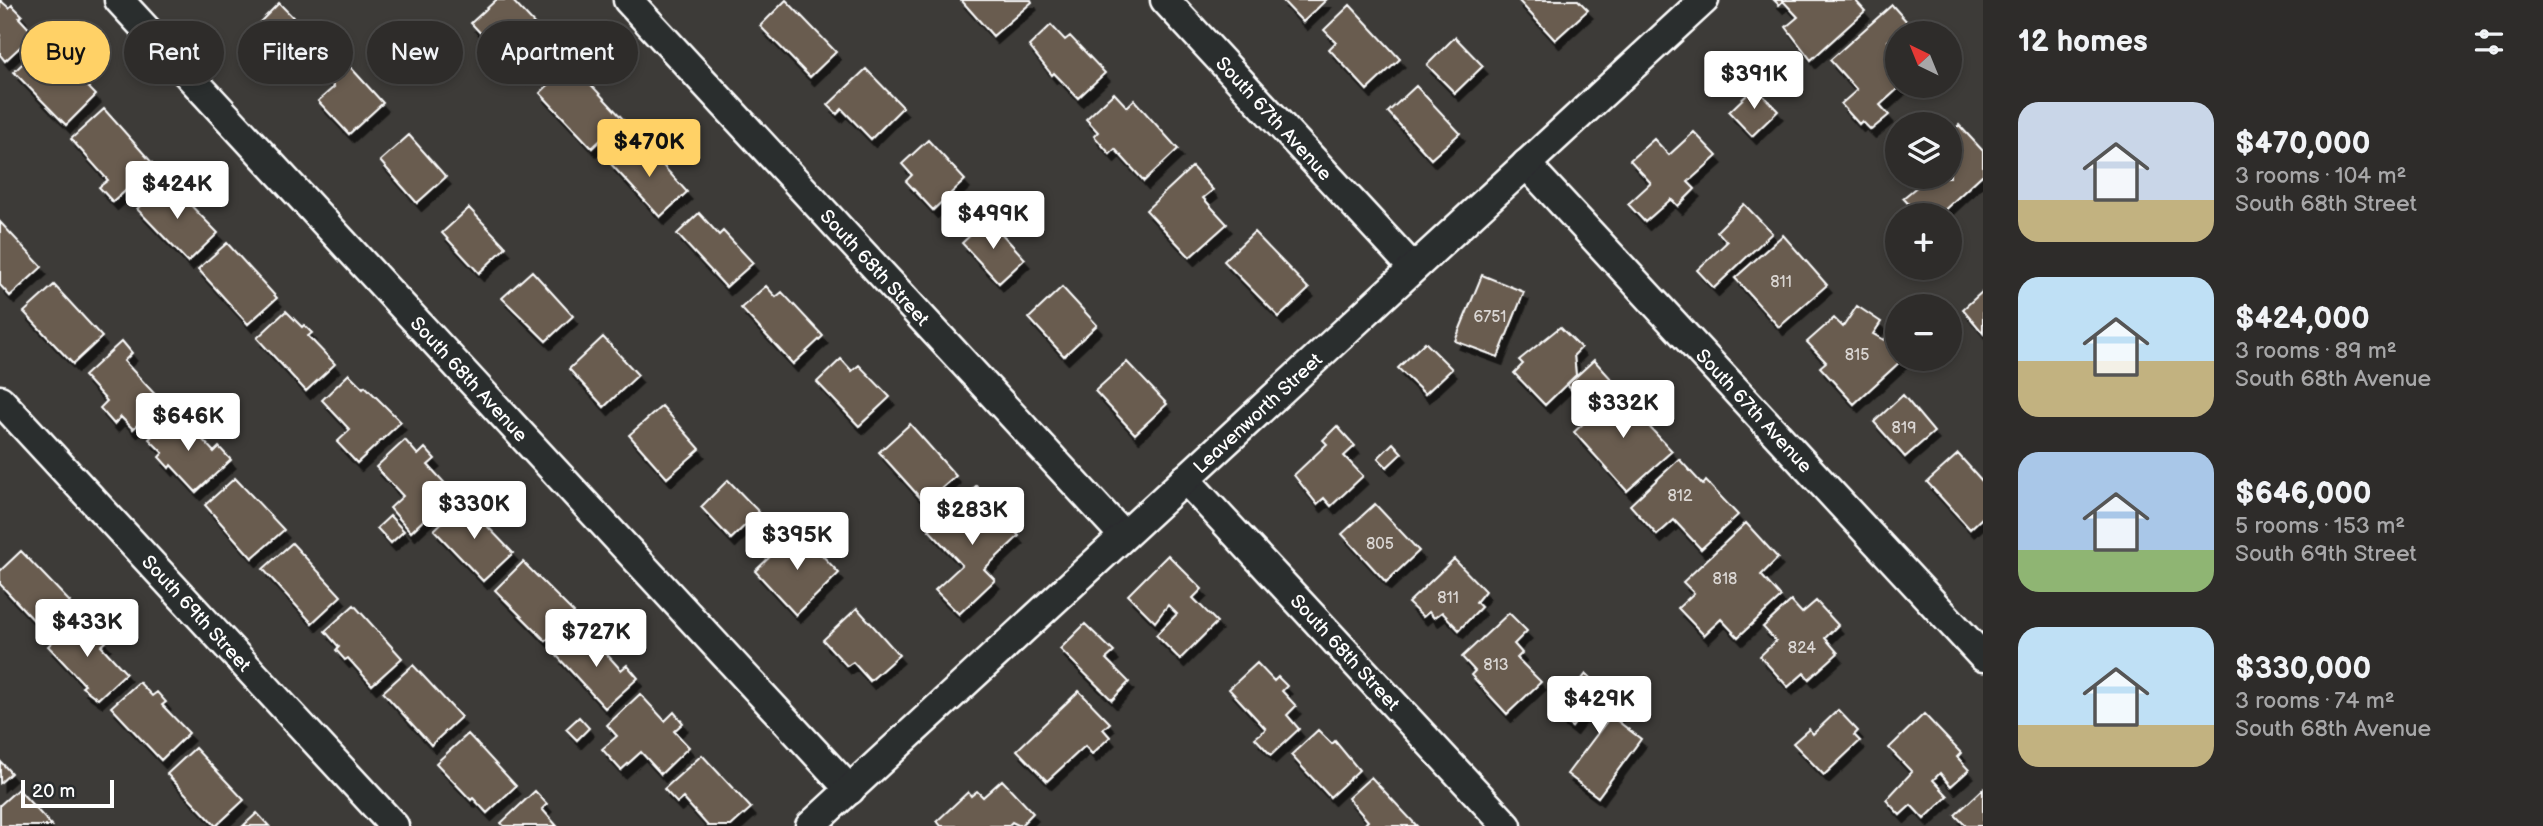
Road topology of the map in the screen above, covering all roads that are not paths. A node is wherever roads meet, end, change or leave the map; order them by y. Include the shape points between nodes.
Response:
1 (119, 0) edge
2 (628, 0) edge
3 (1165, 0) edge
4 (1702, 1) edge
5 (1525, 164) junction
6 (1413, 268) junction
7 (0, 400) edge
8 (1185, 479) junction
9 (1123, 535) junction
10 (1983, 657) edge
11 (850, 790) junction
12 (394, 826) edge
13 (810, 826) edge
14 (1507, 826) edge

1 - 11 street, South 68th Avenue
2 - 9 street, South 68th Street
3 - 6 street, South 67th Avenue
4 - 5 street, Leavenworth Street
5 - 6 street, Leavenworth Street
5 - 10 street, South 67th Avenue
6 - 8 street, Leavenworth Street
7 - 12 street, South 69th Street
8 - 9 street, Leavenworth Street
8 - 14 street, South 68th Street
9 - 11 street, Leavenworth Street
11 - 13 street, Leavenworth Street

